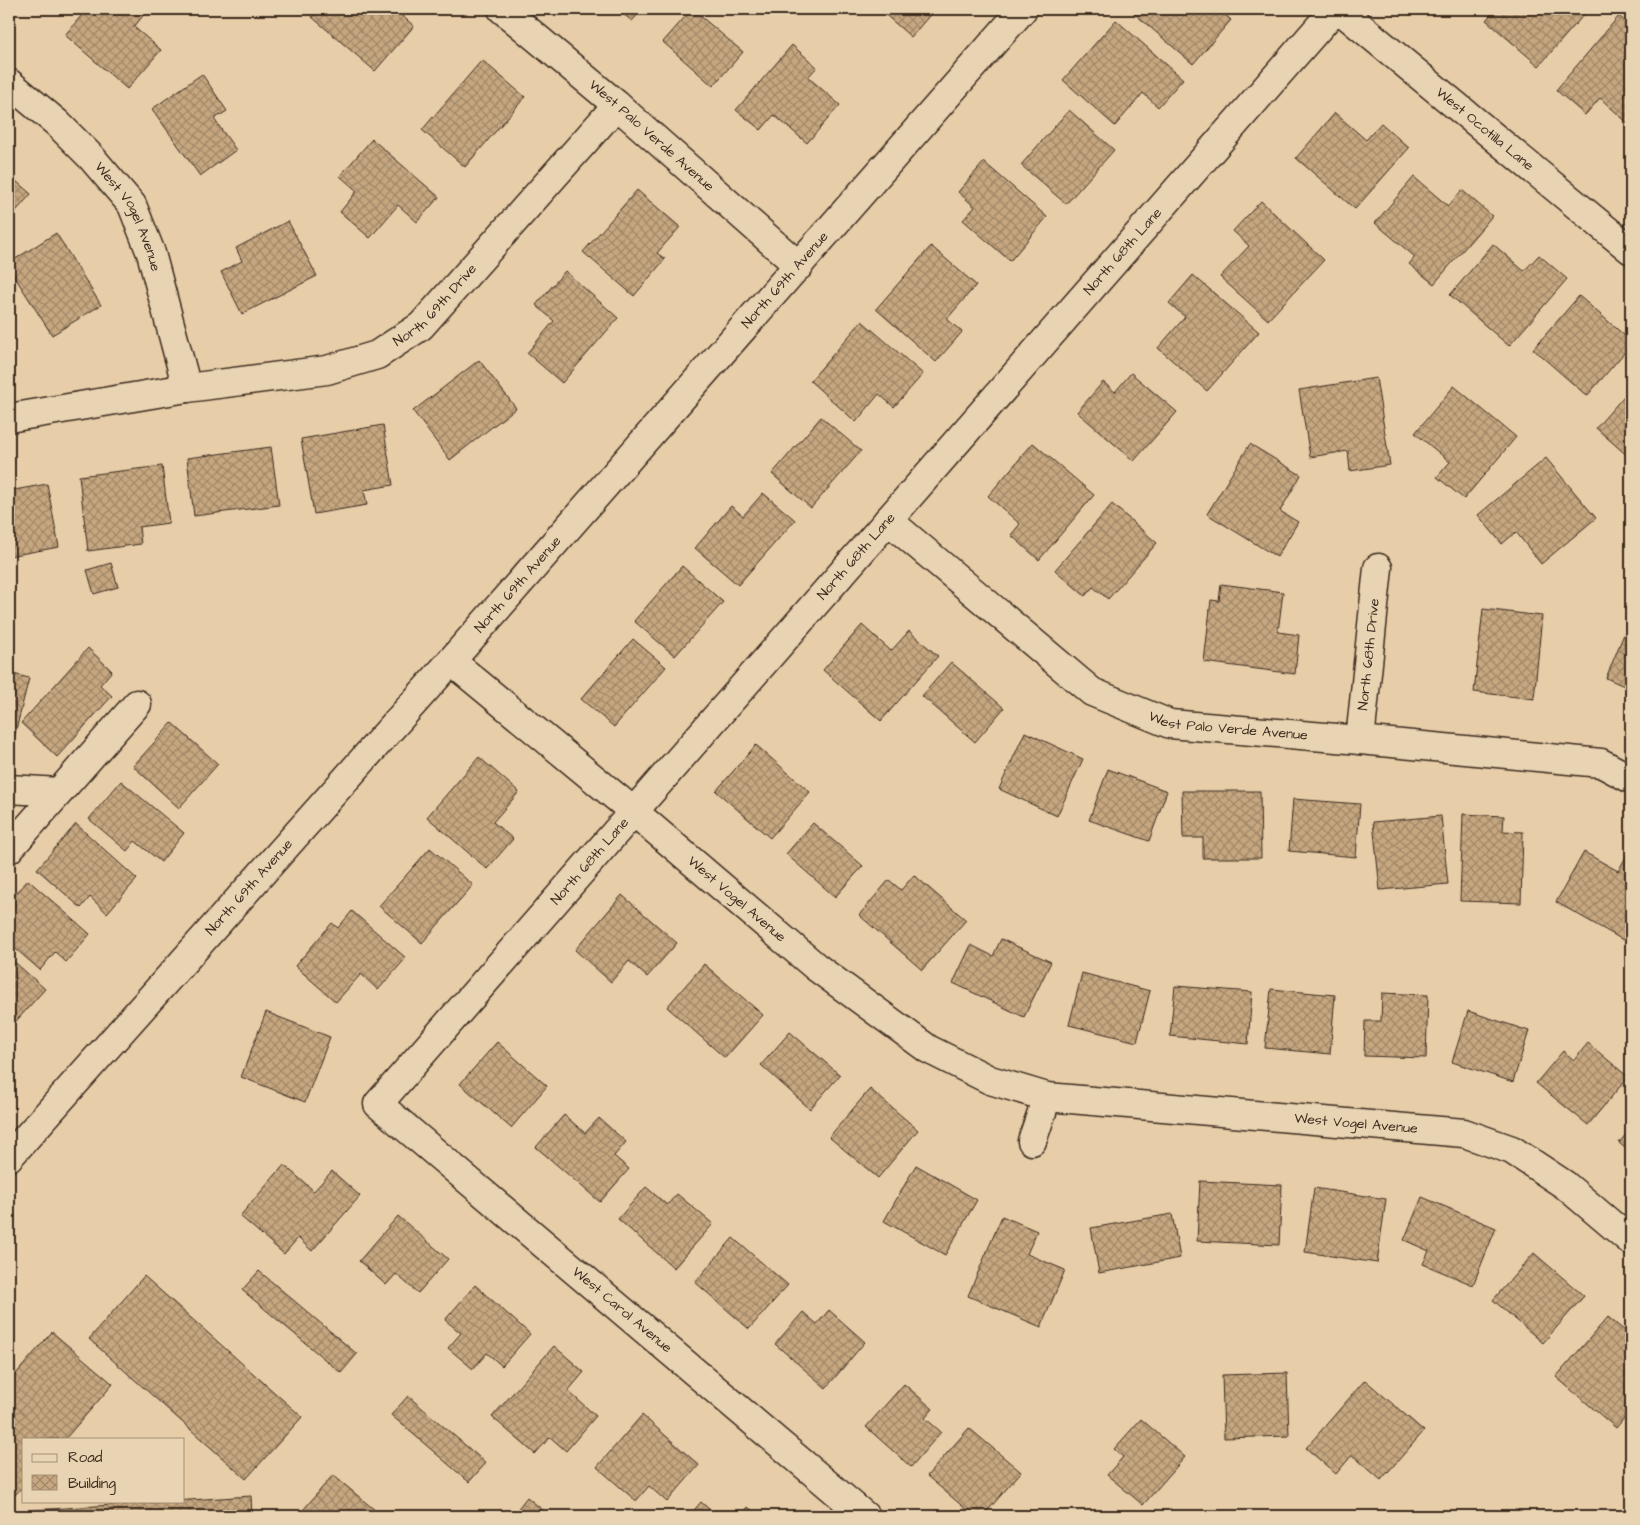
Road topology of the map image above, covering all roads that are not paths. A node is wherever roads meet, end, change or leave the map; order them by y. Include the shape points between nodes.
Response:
1 (502, 9) edge
2 (1023, 9) edge
3 (1335, 9) edge
4 (1339, 9) edge
5 (9, 83) edge
6 (617, 105) junction
7 (1631, 250) edge
8 (799, 266) junction
9 (187, 388) junction
10 (9, 418) edge
11 (888, 520) junction
12 (1378, 568) dead end
13 (451, 661) junction
14 (137, 704) dead end
15 (1360, 740) junction
16 (1631, 779) edge
17 (9, 789) edge
18 (59, 792) junction
19 (633, 812) junction
20 (9, 849) edge
21 (1047, 1097) junction
22 (378, 1104) joint
23 (1032, 1141) dead end
24 (9, 1156) edge
25 (1631, 1241) edge
26 (865, 1516) edge

1 - 6 street, West Palo Verde Avenue
2 - 8 street, North 69th Avenue
3 - 11 street, North 68th Lane
4 - 7 street, West Ocotilla Lane
5 - 9 street, West Vogel Avenue via 57,123 132,205 151,253
6 - 8 street, West Palo Verde Avenue
6 - 9 street, North 69th Drive via 421,326 377,355 327,370
8 - 13 street, North 69th Avenue
9 - 10 street, North 69th Drive
11 - 15 street, West Palo Verde Avenue via 1092,692 1170,724
11 - 19 street, North 68th Lane
12 - 15 street, North 68th Drive
13 - 19 street, West Vogel Avenue
13 - 24 street, North 69th Avenue
14 - 18 street
15 - 16 street, West Palo Verde Avenue via 1601,763
17 - 18 street
18 - 20 street
19 - 21 street, West Vogel Avenue via 816,967 928,1049 990,1080
19 - 22 street, North 68th Lane
21 - 23 street
21 - 25 street, West Vogel Avenue via 1464,1133 1512,1150 1565,1185
22 - 26 street, West Carol Avenue

